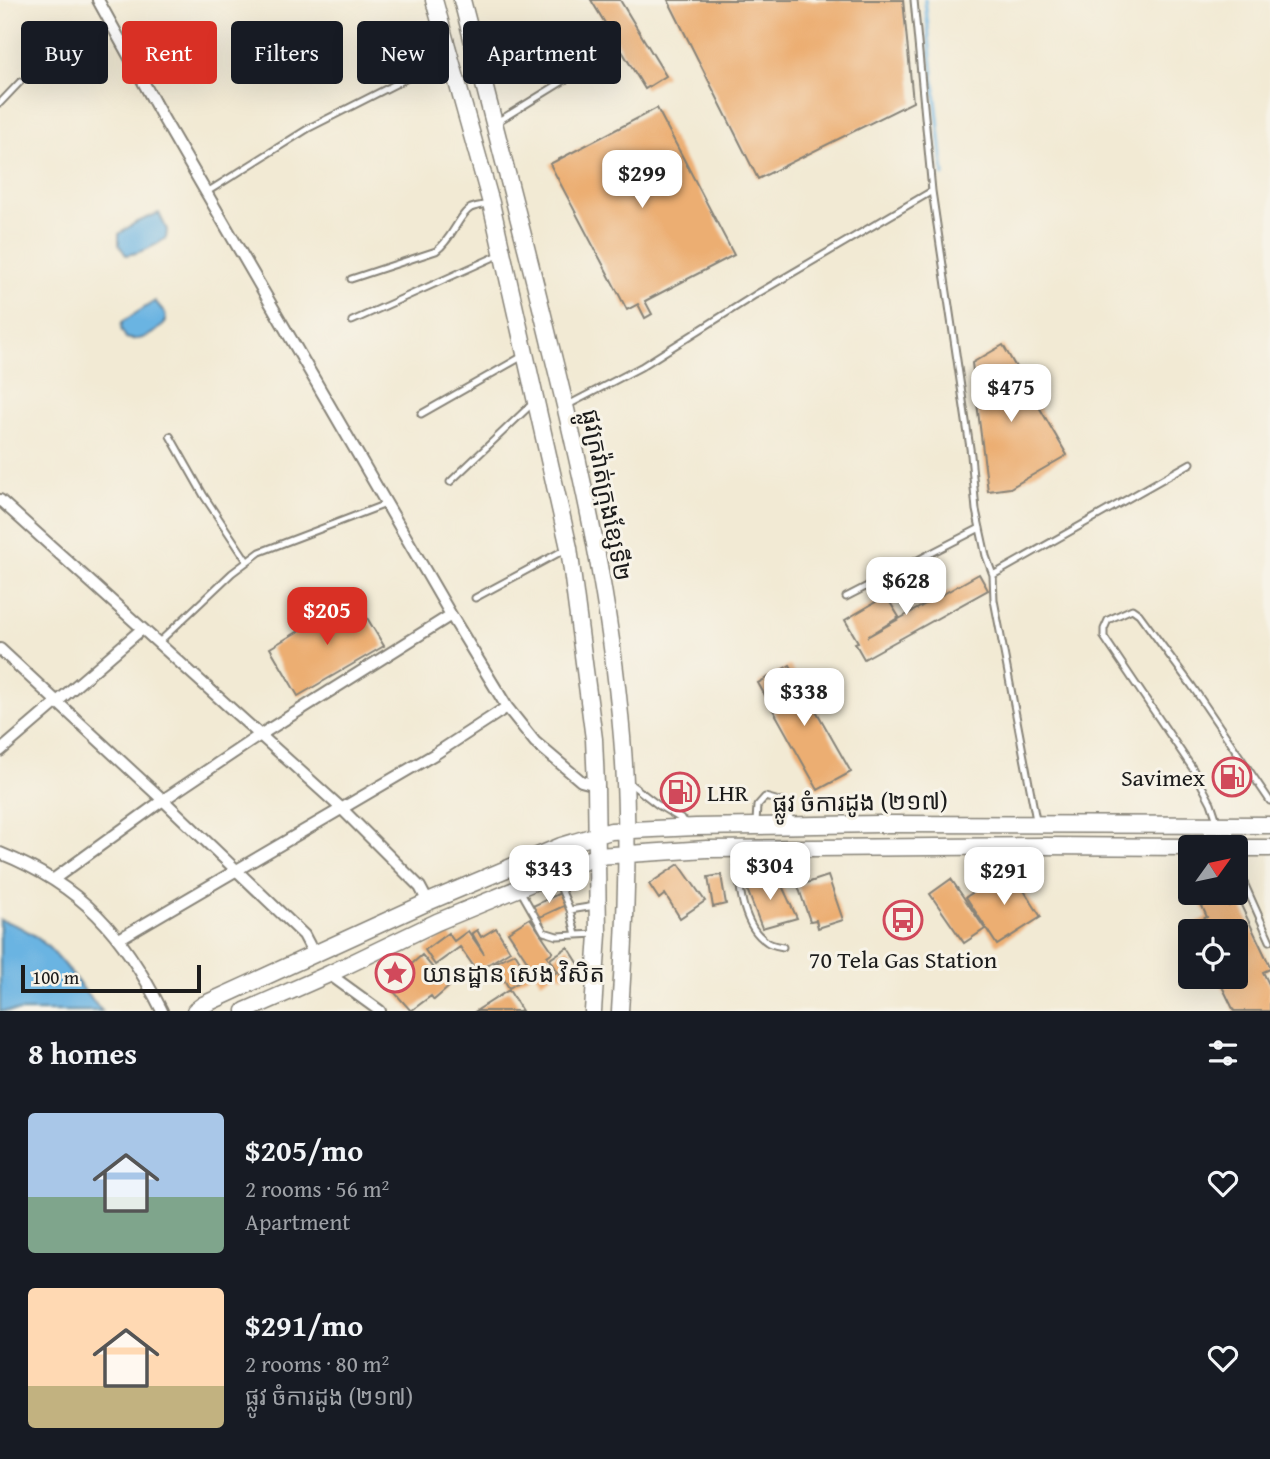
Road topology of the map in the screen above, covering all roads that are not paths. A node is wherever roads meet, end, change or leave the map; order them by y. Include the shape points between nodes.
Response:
1 (98, 0) edge
2 (434, 0) edge
3 (462, 0) edge
4 (914, 0) edge
5 (440, 21) edge
6 (449, 57) edge
7 (20, 82) dead end
8 (396, 84) edge
9 (559, 84) edge
10 (0, 103) edge
11 (494, 124) junction
12 (932, 191) junction
13 (207, 192) junction
14 (491, 203) junction
15 (501, 254) junction
16 (351, 279) dead end
17 (540, 300) junction
18 (515, 307) junction
19 (352, 321) dead end
20 (526, 354) junction
21 (536, 400) junction
22 (566, 407) junction
23 (421, 414) dead end
24 (170, 436) dead end
25 (1191, 463) dead end
26 (450, 482) dead end
27 (0, 500) edge
28 (386, 504) junction
29 (980, 528) junction
30 (569, 548) junction
31 (247, 561) junction
32 (993, 575) junction
33 (846, 597) dead end
34 (475, 598) dead end
35 (451, 615) junction
36 (142, 629) junction
37 (158, 643) junction
38 (0, 649) edge
39 (57, 701) junction
40 (506, 707) junction
41 (260, 735) junction
42 (0, 751) edge
43 (625, 780) junction
44 (597, 785) junction
45 (163, 800) junction
46 (1270, 801) edge
47 (341, 808) junction
48 (1037, 824) junction
49 (1120, 824) junction
50 (1218, 824) junction
51 (794, 825) junction
52 (1270, 825) edge
53 (755, 826) junction
54 (696, 827) junction
55 (626, 830) junction
56 (597, 834) junction
57 (1120, 847) junction
58 (1178, 847) edge
59 (1248, 848) edge
60 (1270, 848) edge
61 (736, 849) junction
62 (0, 853) edge
63 (626, 853) junction
64 (597, 856) junction
65 (235, 870) junction
66 (554, 872) junction
67 (54, 879) junction
68 (518, 887) junction
69 (1248, 892) edge
70 (428, 902) junction
71 (598, 905) junction
72 (570, 910) junction
73 (598, 934) junction
74 (576, 935) junction
75 (119, 939) junction
76 (1270, 941) edge
77 (783, 947) dead end
78 (314, 954) junction
79 (329, 974) junction
80 (162, 1011) edge
81 (195, 1011) edge
82 (244, 1011) edge
83 (380, 1011) edge
84 (593, 1011) edge
85 (620, 1011) edge

1 - 13 street
2 - 5 main road, ផ្លូវក្រវ៉ាត់ក្រុងខ្សែទី២
3 - 11 main road, ផ្លូវក្រវ៉ាត់ក្រុងខ្សែទី២
4 - 12 lane
6 - 14 main road, ផ្លូវក្រវ៉ាត់ក្រុងខ្សែទី២
7 - 10 lane
8 - 13 lane via 309,128
9 - 11 lane
11 - 17 main road, ផ្លូវក្រវ៉ាត់ក្រុងខ្សែទី២
12 - 22 lane via 641,367
12 - 29 lane
13 - 28 street
14 - 15 main road, ផ្លូវក្រវ៉ាត់ក្រុងខ្សែទី២
14 - 16 lane via 464,214 446,244 436,251
15 - 18 main road, ផ្លូវក្រវ៉ាត់ក្រុងខ្សែទី២
15 - 19 lane
17 - 18 main road
17 - 22 main road, ផ្លូវក្រវ៉ាត់ក្រុងខ្សែទី២
18 - 20 main road, ផ្លូវក្រវ៉ាត់ក្រុងខ្សែទី២
20 - 21 main road, ផ្លូវក្រវ៉ាត់ក្រុងខ្សែទី២
20 - 23 lane
21 - 26 lane
21 - 30 main road, ផ្លូវក្រវ៉ាត់ក្រុងខ្សែទី២
22 - 43 main road, ផ្លូវក្រវ៉ាត់ក្រុងខ្សែទី២ via 596,542
24 - 31 lane
25 - 32 lane
27 - 36 street
28 - 31 lane
28 - 35 street
29 - 32 lane
29 - 33 lane
30 - 34 lane
30 - 44 main road, ផ្លូវក្រវ៉ាត់ក្រុងខ្សែទី២
31 - 37 lane
32 - 48 lane
35 - 40 street
35 - 41 street
36 - 37 street
36 - 39 street
37 - 41 street
38 - 39 street
39 - 42 street
39 - 45 street
40 - 44 street via 535,742 580,780
40 - 47 street
41 - 45 street
41 - 47 street
43 - 54 lane
43 - 55 main road, ផ្លូវក្រវ៉ាត់ក្រុងខ្សែទី២
44 - 56 main road, ផ្លូវក្រវ៉ាត់ក្រុងខ្សែទី២
45 - 65 street
45 - 67 street
46 - 50 lane via 1139,614 1132,609 1108,620 1104,636 1193,769
47 - 65 street
47 - 70 street via 420,887
48 - 49 main road, ផ្លូវ ចំការដូង (២១៧)
48 - 51 main road, ផ្លូវ ចំការដូង (២១៧)
49 - 50 main road, ផ្លូវ ចំការដូង (២១៧)
49 - 57 main road
50 - 52 main road, ផ្លូវ ចំការដូង (២១៧)
51 - 53 main road, ផ្លូវ ចំការដូង (២១៧)
51 - 53 lane via 783,802 765,797 757,806
53 - 54 main road, ផ្លូវ ចំការដូង (២១៧)
54 - 55 main road, ផ្លូវ ចំការដូង (២១៧)
55 - 56 main road, ផ្លូវ ចំការដូង (២១៧)
55 - 63 main road, ផ្លូវក្រវ៉ាត់ក្រុងខ្សែទី២
56 - 64 main road, ផ្លូវក្រវ៉ាត់ក្រុងខ្សែទី២
56 - 70 main road, ផ្លូវ ចំការដូង (២១៧)
57 - 58 main road, ផ្លូវ ចំការដូង (២១៧)
57 - 61 main road, ផ្លូវ ចំការដូង (២១៧)
59 - 60 main road
61 - 63 main road, ផ្លូវ ចំការដូង (២១៧)
61 - 77 lane via 741,893 751,925 767,943
62 - 67 street
63 - 64 main road, ផ្លូវ ចំការដូង (២១៧)
63 - 85 main road, ផ្លូវក្រវ៉ាត់ក្រុងខ្សែទី២
64 - 66 main road, ផ្លូវ ចំការដូង (២១៧)
64 - 71 main road, ផ្លូវក្រវ៉ាត់ក្រុងខ្សែទី២
65 - 75 street
65 - 78 street via 304,935
66 - 68 main road, ផ្លូវ ចំការដូង (២១៧)
66 - 72 lane
67 - 75 street via 97,913
68 - 74 lane via 544,932
68 - 79 main road, ផ្លូវ ចំការដូង (២១៧)
69 - 76 lane
70 - 78 main road, ផ្លូវ ចំការដូង (២១៧)
71 - 72 lane
71 - 73 main road, ផ្លូវក្រវ៉ាត់ក្រុងខ្សែទី២
72 - 74 lane
73 - 74 lane
73 - 84 main road, ផ្លូវក្រវ៉ាត់ក្រុងខ្សែទី២
75 - 80 street
78 - 81 main road, ផ្លូវ ចំការដូង (២១៧)
79 - 82 main road, ផ្លូវ ចំការដូង (២១៧)
79 - 83 street

